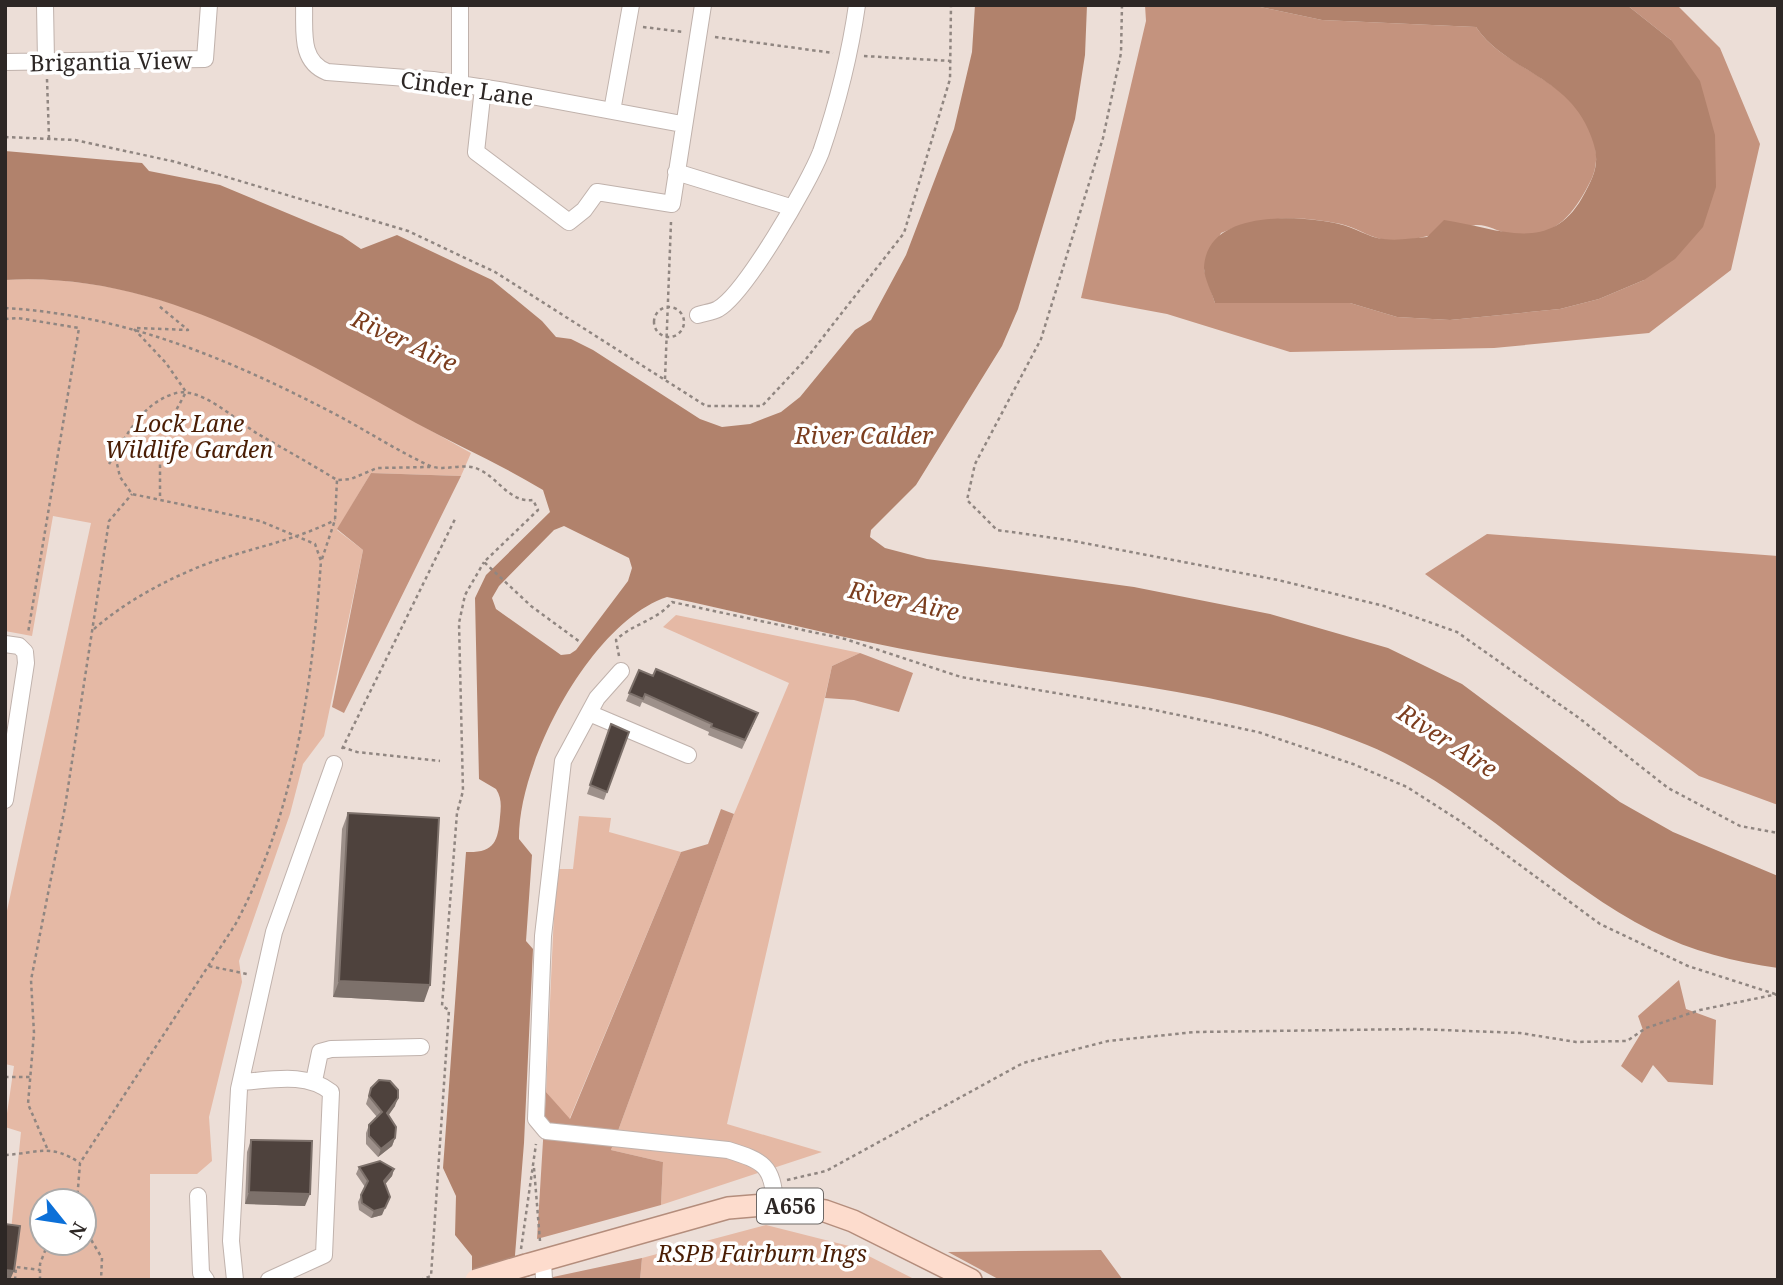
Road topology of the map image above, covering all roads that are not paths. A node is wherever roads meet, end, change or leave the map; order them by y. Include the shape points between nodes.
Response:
1 (46, 5) edge
2 (209, 5) edge
3 (304, 5) edge
4 (460, 5) edge
5 (631, 5) edge
6 (702, 5) edge
7 (857, 5) edge
8 (46, 61) junction
9 (5, 62) edge
10 (460, 84) junction
11 (483, 88) junction
12 (612, 111) junction
13 (682, 124) junction
14 (676, 172) junction
15 (790, 207) junction
16 (698, 315) dead end
17 (16, 647) edge
18 (621, 671) road end
19 (589, 713) junction
20 (688, 755) dead end
21 (334, 764) road end
22 (5, 800) edge
23 (421, 1047) dead end
24 (314, 1080) junction
25 (241, 1082) junction
26 (774, 1194) junction
27 (198, 1196) dead end
28 (533, 1265) edge
29 (206, 1280) edge
30 (235, 1280) edge
31 (270, 1280) edge
32 (476, 1280) edge
33 (971, 1280) edge

1 - 8 street
2 - 8 street, Brigantia View via 205,60
3 - 10 street, Cinder Lane via 306,51 320,69
4 - 10 street
5 - 12 street
6 - 13 street
7 - 15 street via 820,153
8 - 9 street, Brigantia View
10 - 11 street, Cinder Lane
11 - 12 street, Cinder Lane
11 - 14 street via 476,152 569,222 597,192 672,204
12 - 13 street, Cinder Lane
13 - 14 street
14 - 15 street
15 - 16 street via 737,292 718,309
17 - 22 street
18 - 19 street via 608,682
19 - 20 street
19 - 26 street via 563,761 543,936 536,1119 546,1131 571,1136 728,1150 756,1159 770,1173
21 - 25 street via 274,932
23 - 24 street via 320,1052
24 - 25 street
24 - 31 street via 331,1092 324,1255
25 - 30 street via 231,1241
26 - 28 main road, A656
26 - 33 main road, A656 via 853,1221
27 - 29 street via 201,1273
28 - 32 main road, A656, bridge

